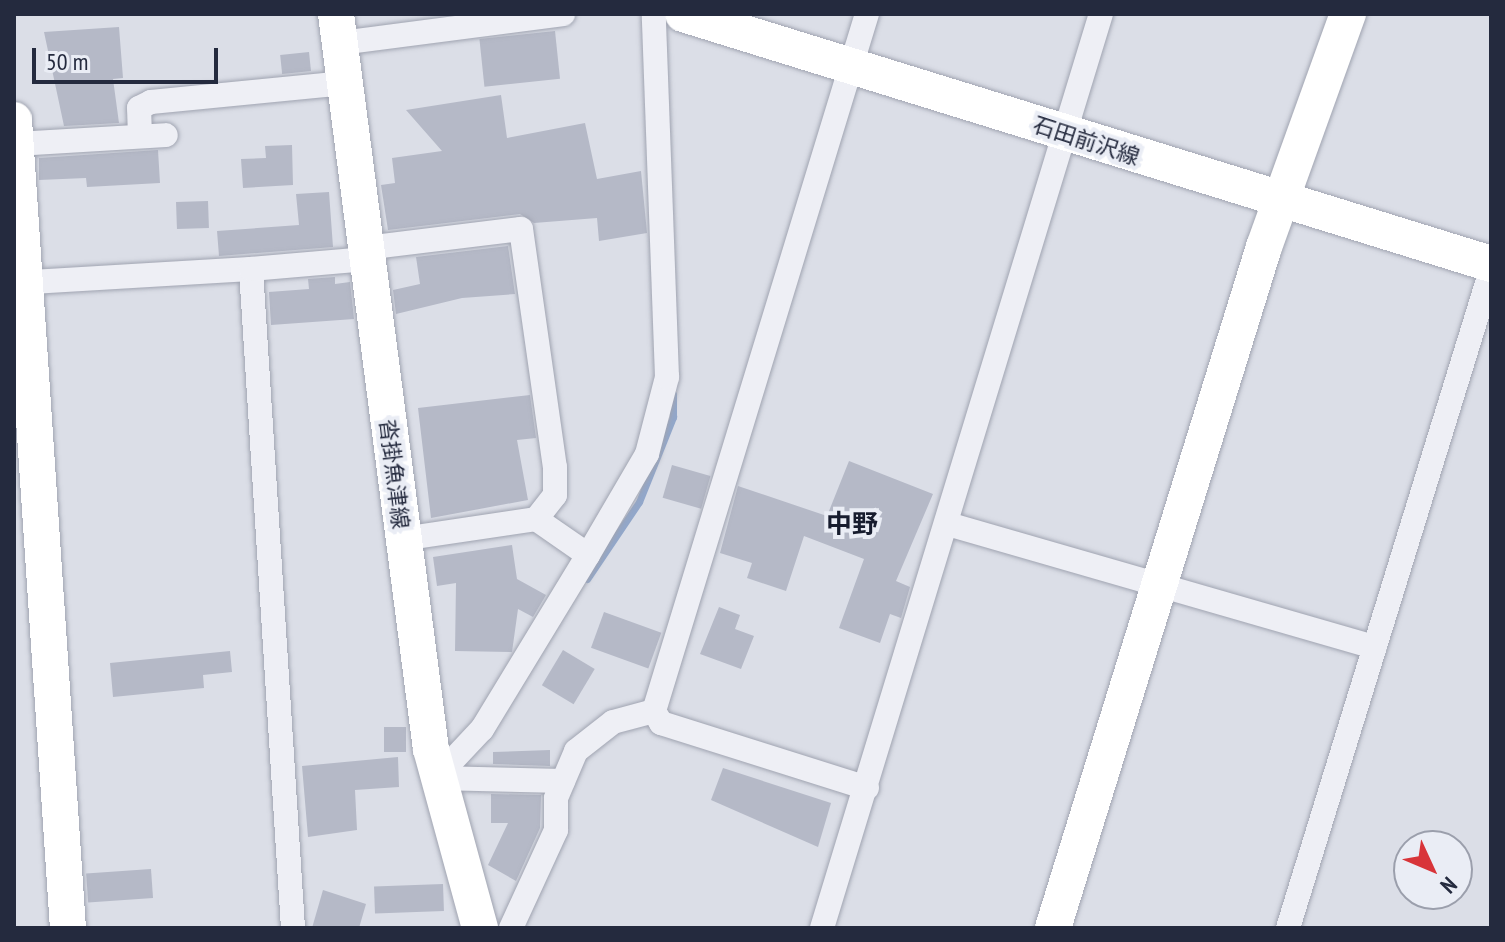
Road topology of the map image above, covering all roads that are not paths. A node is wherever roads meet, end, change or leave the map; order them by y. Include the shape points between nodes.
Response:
1 (563, 14) edge
2 (654, 14) edge
3 (683, 14) edge
4 (867, 14) edge
5 (1101, 14) edge
6 (1348, 14) edge
7 (338, 28) edge
8 (852, 67) junction
9 (345, 83) junction
10 (15, 132) edge
11 (1066, 134) junction
12 (166, 135) dead end
13 (140, 136) junction
14 (1280, 199) junction
15 (366, 253) junction
16 (1491, 267) edge
17 (251, 269) junction
18 (19, 283) edge
19 (536, 519) junction
20 (948, 524) junction
21 (402, 539) junction
22 (588, 555) junction
23 (1159, 584) junction
24 (1375, 647) junction
25 (654, 711) junction
26 (436, 778) junction
27 (563, 781) junction
28 (867, 788) junction
29 (68, 928) edge
30 (293, 928) edge
31 (480, 928) edge
32 (511, 928) edge
33 (822, 928) edge
34 (1053, 928) edge
35 (1288, 928) edge

1 - 7 street
2 - 22 street via 667,377 647,454
3 - 8 main road, 石田前沢線
4 - 8 street
5 - 11 street
6 - 14 main road
7 - 9 main road, 沓掛魚津線
8 - 11 main road, 石田前沢線
8 - 25 street
9 - 13 street via 151,102 139,108
9 - 15 main road, 沓掛魚津線
10 - 13 street
10 - 18 main road
11 - 14 main road, 石田前沢線
11 - 20 street
12 - 13 street
14 - 16 main road, 石田前沢線
14 - 23 main road
15 - 17 street
15 - 19 street via 521,229 555,467 555,495
15 - 21 main road, 沓掛魚津線
16 - 24 street
17 - 18 street
17 - 30 street
18 - 29 main road
19 - 21 street
19 - 22 street
20 - 23 street
20 - 28 street
21 - 26 main road, 沓掛魚津線
22 - 26 street via 482,729
23 - 24 street
23 - 34 main road
24 - 35 street
25 - 27 street via 613,722 576,751
25 - 28 street via 661,723
26 - 27 street
26 - 31 main road, 沓掛魚津線
27 - 32 street via 556,830
28 - 33 street

